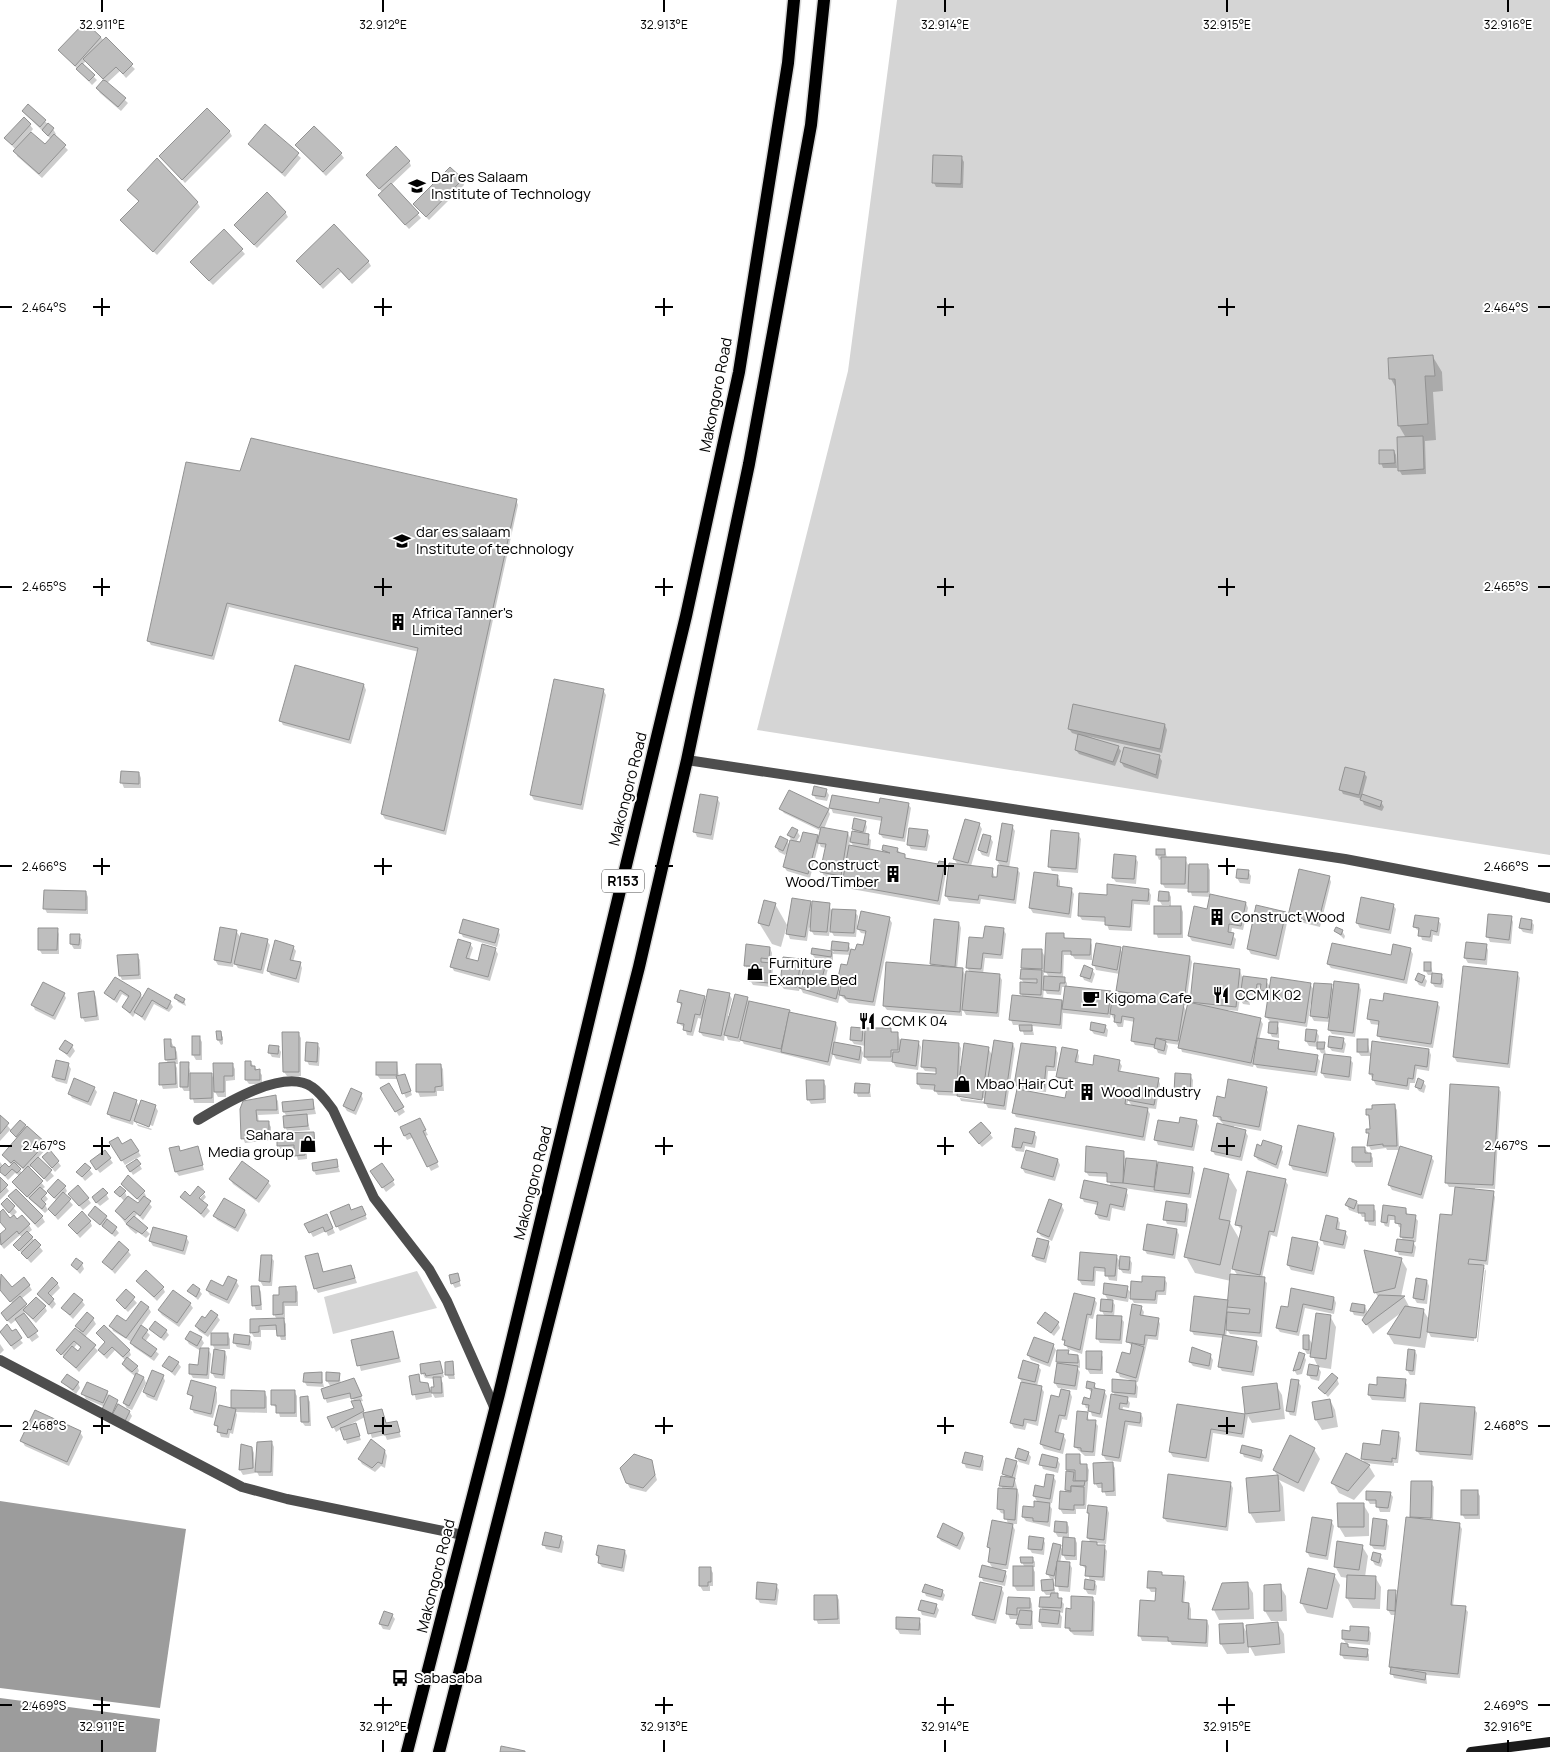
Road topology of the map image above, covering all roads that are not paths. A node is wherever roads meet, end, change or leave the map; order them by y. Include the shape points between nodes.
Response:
1 (794, 0) edge
2 (824, 0) edge
3 (687, 760) junction
4 (1550, 898) edge
5 (198, 1120) dead end
6 (0, 1360) edge
7 (495, 1410) junction
8 (463, 1535) junction
9 (1550, 1742) edge
10 (407, 1752) edge
11 (439, 1752) edge
12 (1471, 1752) edge

1 - 7 main road, Makongoro Road / R153 via 788,62 739,372 656,747
2 - 3 main road, R153 via 811,125 749,464
3 - 4 street via 1345,860
3 - 11 main road, R153 via 639,967
5 - 7 street via 232,1100 268,1085 291,1082 311,1086 324,1098 334,1110 374,1198 429,1269 447,1301
6 - 8 street via 242,1487
7 - 8 main road, Makongoro Road / R153
8 - 10 main road, Makongoro Road / R153
9 - 12 main road

